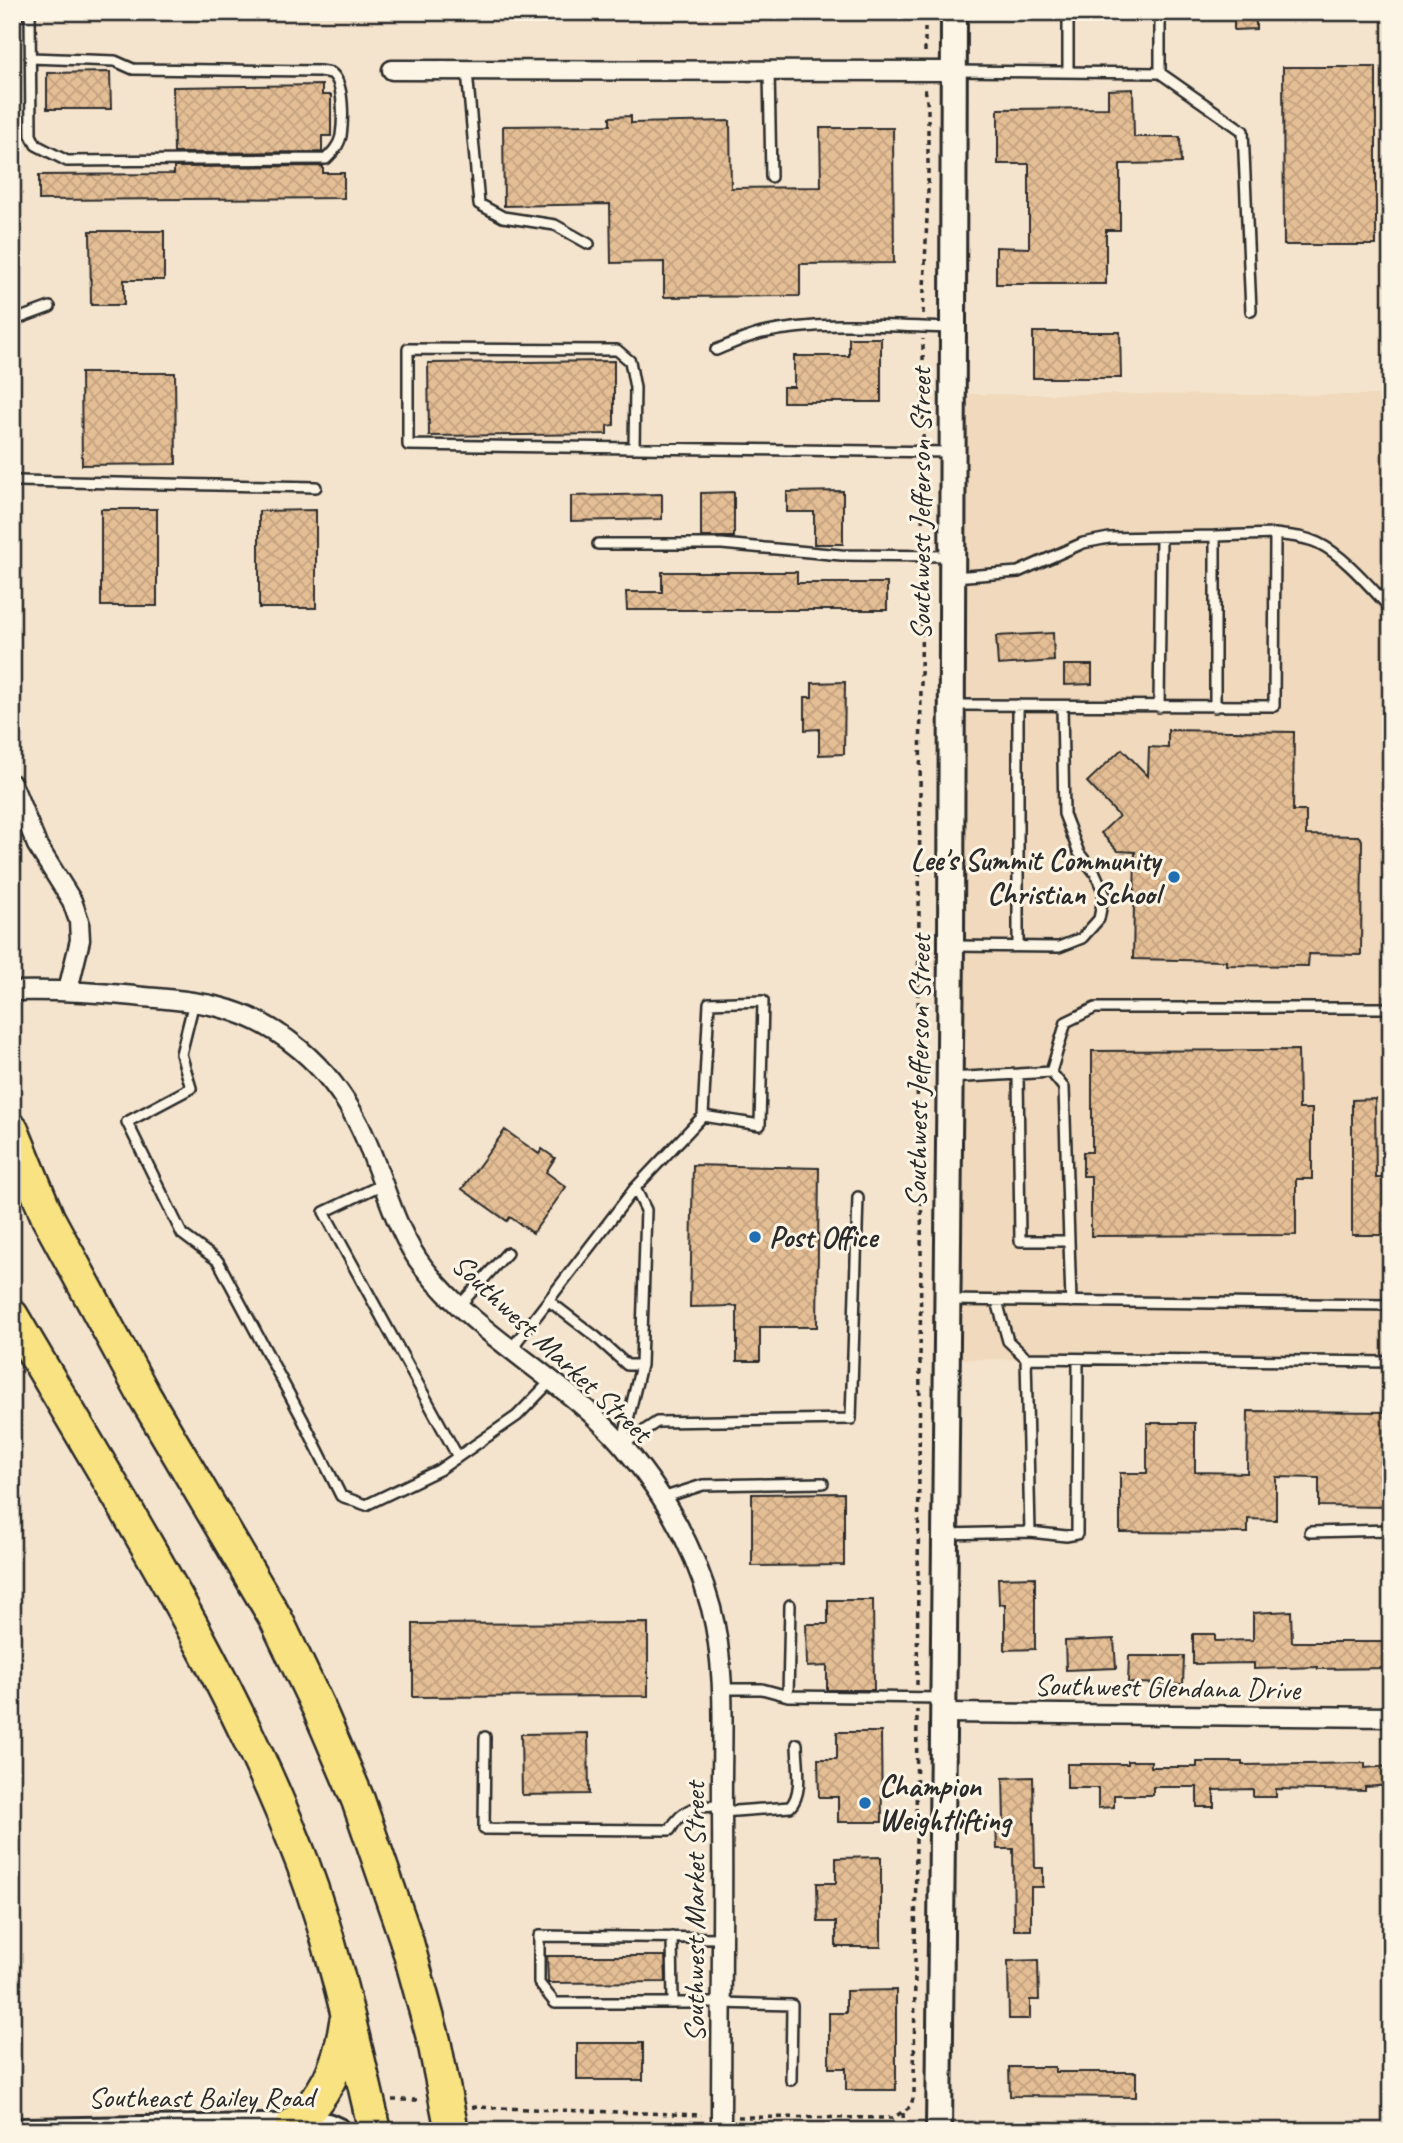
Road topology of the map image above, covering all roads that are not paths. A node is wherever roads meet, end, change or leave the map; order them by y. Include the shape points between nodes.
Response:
1 (954, 12) edge
2 (1068, 12) edge
3 (1160, 12) edge
4 (12, 13) edge
5 (30, 13) edge
6 (30, 58) junction
7 (392, 70) dead end
8 (467, 71) junction
9 (769, 71) junction
10 (953, 71) junction
11 (1068, 72) junction
12 (1160, 73) junction
13 (771, 177) dead end
14 (589, 244) dead end
15 (50, 307) dead end
16 (1251, 311) dead end
17 (12, 321) edge
18 (952, 328) junction
19 (716, 349) dead end
20 (634, 448) junction
21 (952, 452) junction
22 (14, 482) edge
23 (316, 487) dead end
24 (1275, 534) junction
25 (1216, 536) junction
26 (1161, 537) junction
27 (598, 544) dead end
28 (952, 566) junction
29 (1391, 610) edge
30 (952, 705) junction
31 (1018, 705) junction
32 (1062, 706) junction
33 (1159, 707) junction
34 (1215, 707) junction
35 (12, 785) edge
36 (1018, 945) junction
37 (951, 946) junction
38 (68, 990) junction
39 (12, 991) edge
40 (194, 1002) junction
41 (1391, 1008) edge
42 (1051, 1072) junction
43 (1018, 1074) junction
44 (949, 1078) junction
45 (703, 1116) junction
46 (12, 1130) edge
47 (383, 1184) junction
48 (635, 1188) junction
49 (858, 1197) dead end
50 (1067, 1241) junction
51 (507, 1253) dead end
52 (947, 1300) junction
53 (549, 1301) junction
54 (997, 1301) junction
55 (1071, 1302) junction
56 (459, 1306) junction
57 (1391, 1306) edge
58 (12, 1316) edge
59 (511, 1349) junction
60 (1026, 1358) junction
61 (1078, 1359) junction
62 (1391, 1362) edge
63 (641, 1365) junction
64 (551, 1381) junction
65 (622, 1445) junction
66 (458, 1457) junction
67 (823, 1483) dead end
68 (662, 1498) junction
69 (1391, 1530) edge
70 (1030, 1532) junction
71 (1310, 1532) dead end
72 (945, 1534) junction
73 (790, 1605) dead end
74 (722, 1689) junction
75 (788, 1696) junction
76 (943, 1706) junction
77 (1391, 1717) edge
78 (485, 1737) dead end
79 (797, 1744) dead end
80 (722, 1809) junction
81 (672, 1937) junction
82 (722, 1938) junction
83 (673, 2003) junction
84 (721, 2003) junction
85 (347, 2014) junction
86 (791, 2080) dead end
87 (372, 2116) edge
88 (449, 2117) edge
89 (721, 2124) edge
90 (292, 2126) junction
91 (22, 2131) edge
92 (338, 2131) edge
93 (939, 2131) edge

1 - 10 street, Southwest Jefferson Street
2 - 11 lane
3 - 12 lane
4 - 5 lane
5 - 6 lane
6 - 6 lane via 31,135 36,145 67,161 326,159 341,138 339,83 320,71 133,69 115,61
7 - 8 street
8 - 9 street
8 - 14 lane via 479,204 503,217 555,225
9 - 10 street
9 - 13 lane
10 - 11 lane
10 - 18 street, Southwest Jefferson Street
11 - 12 lane
12 - 16 lane via 1243,131
15 - 17 lane
18 - 19 lane via 803,327 760,334
18 - 21 street, Southwest Jefferson Street
20 - 20 lane via 408,445 408,349 617,350 629,361 635,388
20 - 21 lane
21 - 28 street, Southwest Jefferson Street
22 - 23 lane
24 - 25 lane
24 - 29 lane via 1319,544 1346,564
24 - 34 lane via 1274,706
25 - 26 lane
25 - 34 lane
26 - 28 lane via 1083,543 1018,572
26 - 33 lane
27 - 28 lane via 722,544 841,555 922,555
28 - 30 street, Southwest Jefferson Street
30 - 31 lane
30 - 37 street, Southwest Jefferson Street
31 - 32 lane
31 - 36 lane
32 - 33 lane
32 - 36 lane via 1064,814 1079,853 1104,893 1099,919 1082,938 1059,947
33 - 34 lane
35 - 38 street via 37,845 72,901 79,921 80,940
36 - 37 lane
37 - 44 street, Southwest Jefferson Street
38 - 39 street, Southwest Market Street
38 - 40 street, Southwest Market Street
40 - 47 street, Southwest Market Street via 250,1017 278,1032 324,1073 359,1125
40 - 66 lane via 181,1054 191,1088 127,1122 182,1234 218,1261 341,1496 366,1505
41 - 42 lane via 1095,1008 1066,1022
42 - 43 lane
42 - 50 lane via 1064,1088
43 - 44 lane
43 - 50 lane via 1020,1241
44 - 52 street, Southwest Jefferson Street
45 - 45 lane via 709,1003 763,1001 760,1125
45 - 48 lane
46 - 88 highway via 48,1218 144,1395 276,1619 319,1709 358,1800 406,1939 435,2041
47 - 56 street, Southwest Market Street via 421,1265
47 - 66 lane via 324,1212
48 - 53 lane
48 - 63 lane via 646,1210
49 - 65 lane via 851,1419 657,1422
50 - 55 lane
51 - 56 lane
52 - 54 lane
52 - 72 street, Southwest Jefferson Street
53 - 59 lane
53 - 63 lane via 627,1365
54 - 55 lane
54 - 60 lane via 1008,1341
55 - 57 lane
56 - 59 street, Southwest Market Street
58 - 85 highway via 203,1643 264,1769 303,1866
59 - 64 street, Southwest Market Street
60 - 61 lane
60 - 70 lane
61 - 62 lane
61 - 70 lane via 1077,1534
63 - 65 lane
64 - 65 street, Southwest Market Street
64 - 66 lane via 517,1416
65 - 68 street, Southwest Market Street
67 - 68 lane via 703,1485
68 - 74 street, Southwest Market Street via 701,1577 712,1611
69 - 71 lane
70 - 72 lane
72 - 76 street, Southwest Jefferson Street
73 - 75 lane
74 - 75 lane via 762,1689
74 - 80 street, Southwest Market Street
75 - 76 lane via 917,1699
76 - 77 street, Southwest Glendana Drive
76 - 93 street, Southwest Jefferson Street
78 - 80 lane via 484,1829 670,1830 677,1817 694,1806
79 - 80 lane via 798,1786 790,1807
80 - 82 street, Southwest Market Street
81 - 82 lane
81 - 83 lane
81 - 83 lane via 538,1936 539,1983 555,2003
82 - 84 street, Southwest Market Street
83 - 84 lane
84 - 86 lane via 792,2005
84 - 89 street, Southwest Market Street
85 - 87 highway
85 - 90 highway via 334,2072 320,2098
90 - 91 street, Southeast Bailey Road
90 - 92 street, Southeast Bailey Road via 327,2126

